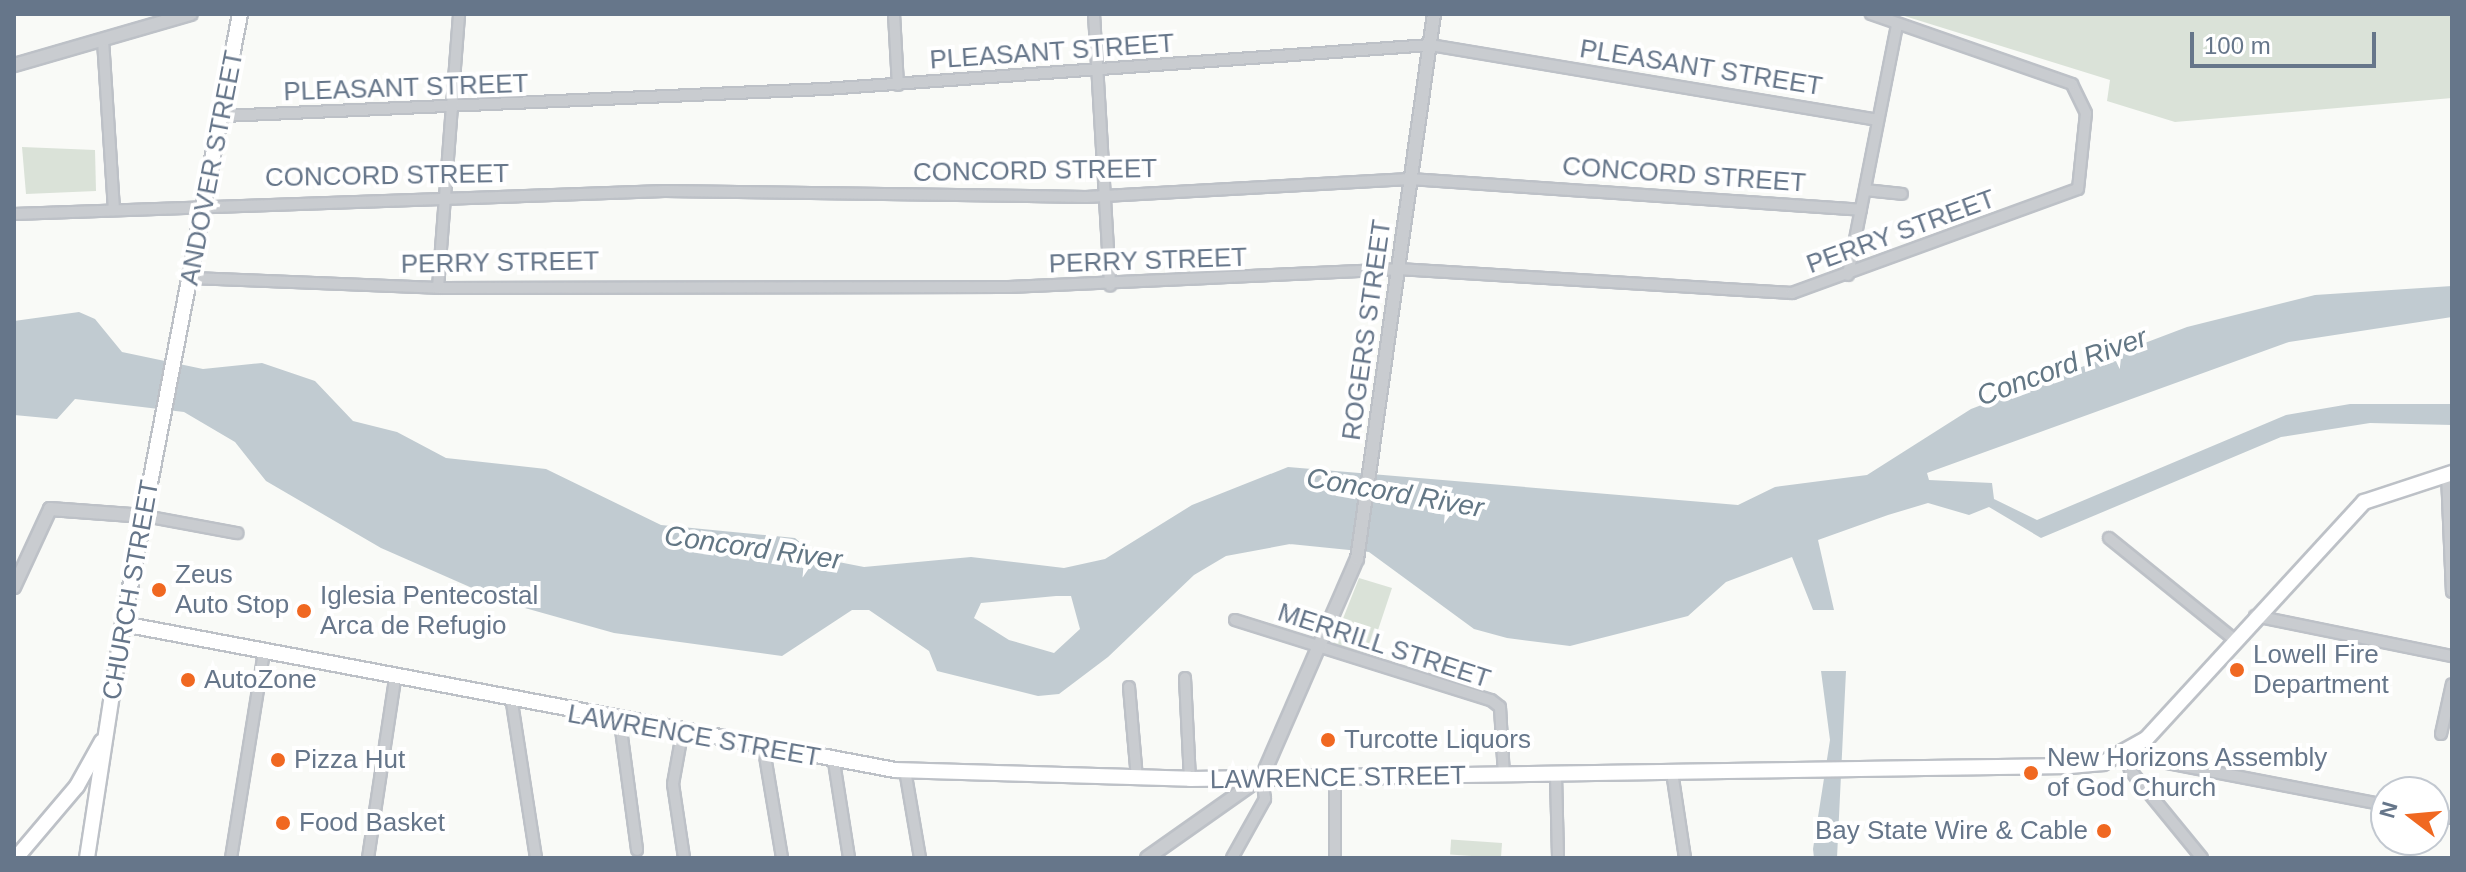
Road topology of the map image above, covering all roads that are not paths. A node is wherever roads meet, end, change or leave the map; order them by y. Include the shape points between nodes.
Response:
1 (191, 14) edge
2 (240, 14) edge
3 (459, 14) edge
4 (894, 14) edge
5 (1094, 14) edge
6 (1434, 14) edge
7 (1871, 14) edge
8 (1897, 25) junction
9 (103, 40) junction
10 (1430, 45) junction
11 (14, 65) edge
12 (1097, 71) junction
13 (898, 85) junction
14 (452, 110) junction
15 (223, 116) junction
16 (1878, 120) junction
17 (1410, 179) junction
18 (1865, 190) junction
19 (1902, 194) dead end
20 (1104, 196) junction
21 (445, 197) junction
22 (208, 202) junction
23 (114, 209) junction
24 (1861, 210) junction
25 (14, 214) edge
26 (1398, 269) junction
27 (1848, 275) junction
28 (192, 278) junction
29 (1110, 286) junction
30 (438, 288) junction
31 (182, 322) joint
32 (2449, 474) edge
33 (145, 516) junction
34 (237, 533) dead end
35 (2109, 538) dead end
36 (2451, 570) edge
37 (14, 587) edge
38 (2452, 592) edge
39 (2255, 616) junction
40 (1235, 620) dead end
41 (123, 624) junction
42 (2235, 640) junction
43 (1318, 651) junction
44 (264, 652) junction
45 (2452, 656) edge
46 (1185, 678) dead end
47 (395, 679) junction
48 (2452, 684) edge
49 (1129, 687) dead end
50 (512, 703) junction
51 (620, 722) junction
52 (105, 733) junction
53 (682, 734) junction
54 (2441, 734) dead end
55 (764, 750) junction
56 (2126, 755) junction
57 (834, 762) junction
58 (905, 770) junction
59 (1672, 772) junction
60 (1556, 775) junction
61 (1504, 776) junction
62 (1262, 777) junction
63 (1335, 777) junction
64 (1137, 779) junction
65 (1190, 779) junction
66 (2370, 802) edge
67 (637, 850) dead end
68 (16, 858) edge
69 (87, 858) edge
70 (231, 858) edge
71 (368, 858) edge
72 (536, 858) edge
73 (684, 858) edge
74 (782, 858) edge
75 (849, 858) edge
76 (920, 858) edge
77 (1147, 858) edge
78 (1232, 858) edge
79 (1335, 858) edge
80 (1558, 858) edge
81 (1685, 858) edge
82 (2202, 858) edge

1 - 9 street
2 - 15 main road, ANDOVER STREET
3 - 14 street
4 - 13 street
5 - 12 street
6 - 10 street, ROGERS STREET
7 - 8 street
8 - 16 street
8 - 27 street, PERRY STREET via 2072,84 2085,101 2082,183 2068,195
9 - 11 street
9 - 23 street
10 - 12 street, PLEASANT STREET
10 - 16 street, PLEASANT STREET
10 - 17 street, ROGERS STREET
12 - 13 street, PLEASANT STREET
12 - 20 street
13 - 14 street, PLEASANT STREET
14 - 15 street, PLEASANT STREET
14 - 21 street
15 - 22 main road, ANDOVER STREET
16 - 18 street
17 - 20 street, CONCORD STREET
17 - 24 street, CONCORD STREET
17 - 26 street, ROGERS STREET
18 - 19 street
18 - 24 street
20 - 21 street, CONCORD STREET
20 - 29 street
21 - 22 street, CONCORD STREET
21 - 30 street
22 - 23 street, CONCORD STREET
22 - 28 main road, ANDOVER STREET
23 - 25 street, CONCORD STREET
24 - 27 street
26 - 27 street, PERRY STREET via 1783,293
26 - 29 street, PERRY STREET
26 - 43 street, ROGERS STREET via 1354,567
28 - 30 street, PERRY STREET
28 - 31 main road, ANDOVER STREET
29 - 30 street, PERRY STREET
31 - 33 main road, CHURCH STREET
32 - 36 street
32 - 39 main road via 2364,502
33 - 34 street
33 - 37 street via 50,509
33 - 41 main road, CHURCH STREET
35 - 42 street
36 - 38 street
39 - 42 main road
39 - 45 street
40 - 43 street, MERRILL STREET
41 - 44 main road, LAWRENCE STREET
41 - 52 main road, CHURCH STREET
42 - 56 main road
43 - 61 street, MERRILL STREET via 1491,700 1500,707
43 - 62 street, ROGERS STREET
44 - 47 main road, LAWRENCE STREET
44 - 70 street
46 - 65 street
47 - 50 main road, LAWRENCE STREET
47 - 71 street
48 - 54 street
49 - 64 street
50 - 51 main road, LAWRENCE STREET
50 - 72 street
51 - 53 main road, LAWRENCE STREET
51 - 67 street
52 - 68 main road via 77,786
52 - 69 main road, CHURCH STREET
53 - 55 main road, LAWRENCE STREET
53 - 73 street via 673,784
55 - 57 main road, LAWRENCE STREET
55 - 74 street
56 - 59 main road, LAWRENCE STREET via 2070,766
56 - 66 street
56 - 82 street via 2130,770
57 - 58 main road, LAWRENCE STREET
57 - 75 street
58 - 64 main road, LAWRENCE STREET
58 - 76 street
59 - 60 main road, LAWRENCE STREET
59 - 81 street
60 - 61 main road, LAWRENCE STREET
60 - 80 street
61 - 63 main road, LAWRENCE STREET
62 - 63 main road, LAWRENCE STREET
62 - 65 main road, LAWRENCE STREET
62 - 77 street
62 - 78 street via 1265,799
63 - 79 street
64 - 65 main road, LAWRENCE STREET

